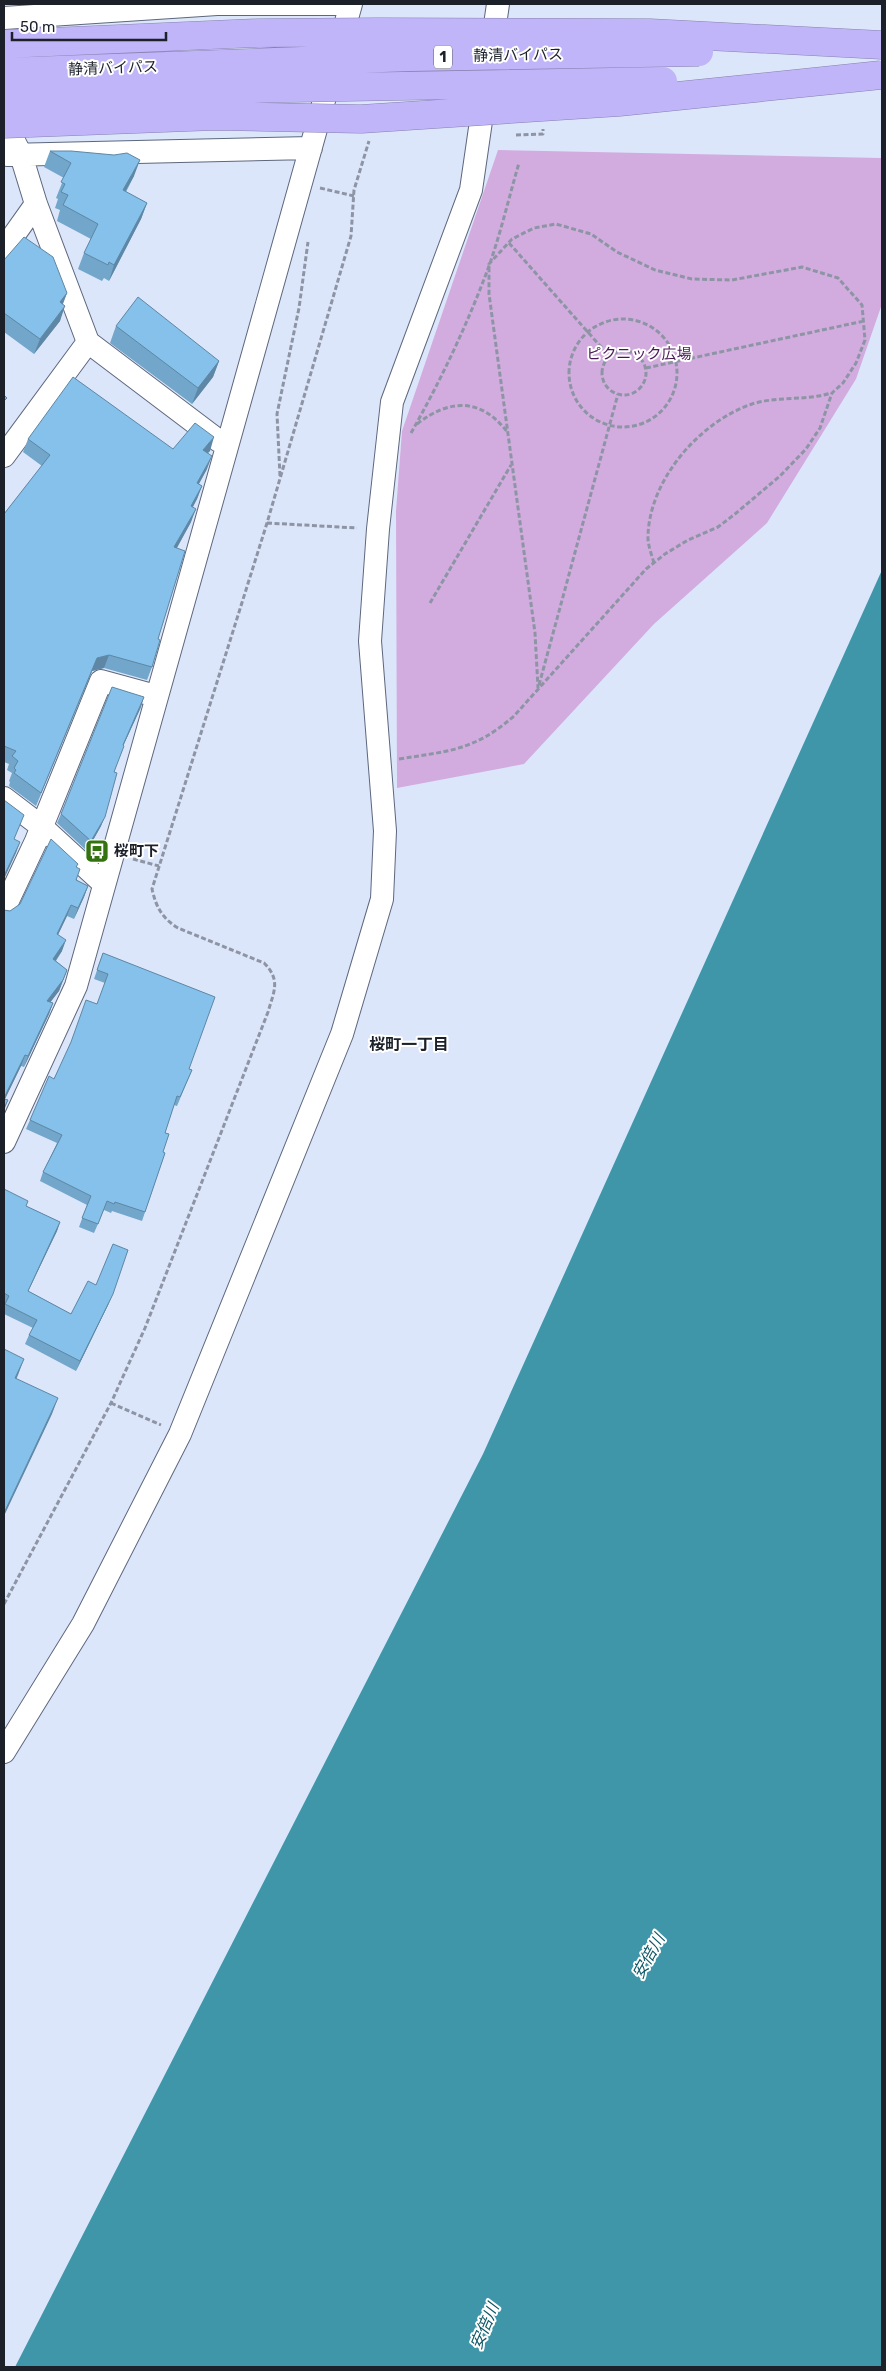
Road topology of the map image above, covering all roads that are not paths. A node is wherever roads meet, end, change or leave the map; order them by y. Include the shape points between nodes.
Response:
1 (351, 4) edge
2 (498, 4) edge
3 (4, 18) edge
4 (4, 44) edge
5 (882, 61) edge
6 (4, 72) edge
7 (4, 97) edge
8 (4, 122) edge
9 (310, 148) junction
10 (12, 155) edge
11 (36, 204) junction
12 (4, 249) edge
13 (88, 342) junction
14 (228, 448) junction
15 (4, 456) edge
16 (156, 696) junction
17 (4, 798) edge
18 (42, 827) junction
19 (103, 883) junction
20 (4, 909) edge
21 (4, 1142) edge
22 (4, 1752) edge

1 - 3 street via 217,4
1 - 9 street
2 - 22 street via 471,190 392,402 370,642 385,830 382,899 345,1025 180,1434 83,1624
4 - 5 highway, bridge via 258,33 650,33
5 - 6 highway, 静清バイパス / 1, bridge via 400,58
5 - 7 highway, 静清バイパス / 1, bridge via 470,86 142,91
5 - 8 highway, bridge via 619,102 361,119 215,116
8 - 10 street
9 - 10 street
9 - 14 street
10 - 11 street
11 - 12 street
11 - 13 street
13 - 14 street
13 - 15 street
14 - 16 street
16 - 18 street via 101,681
16 - 19 street
17 - 18 street
18 - 19 street
18 - 20 street
19 - 21 street via 76,986

